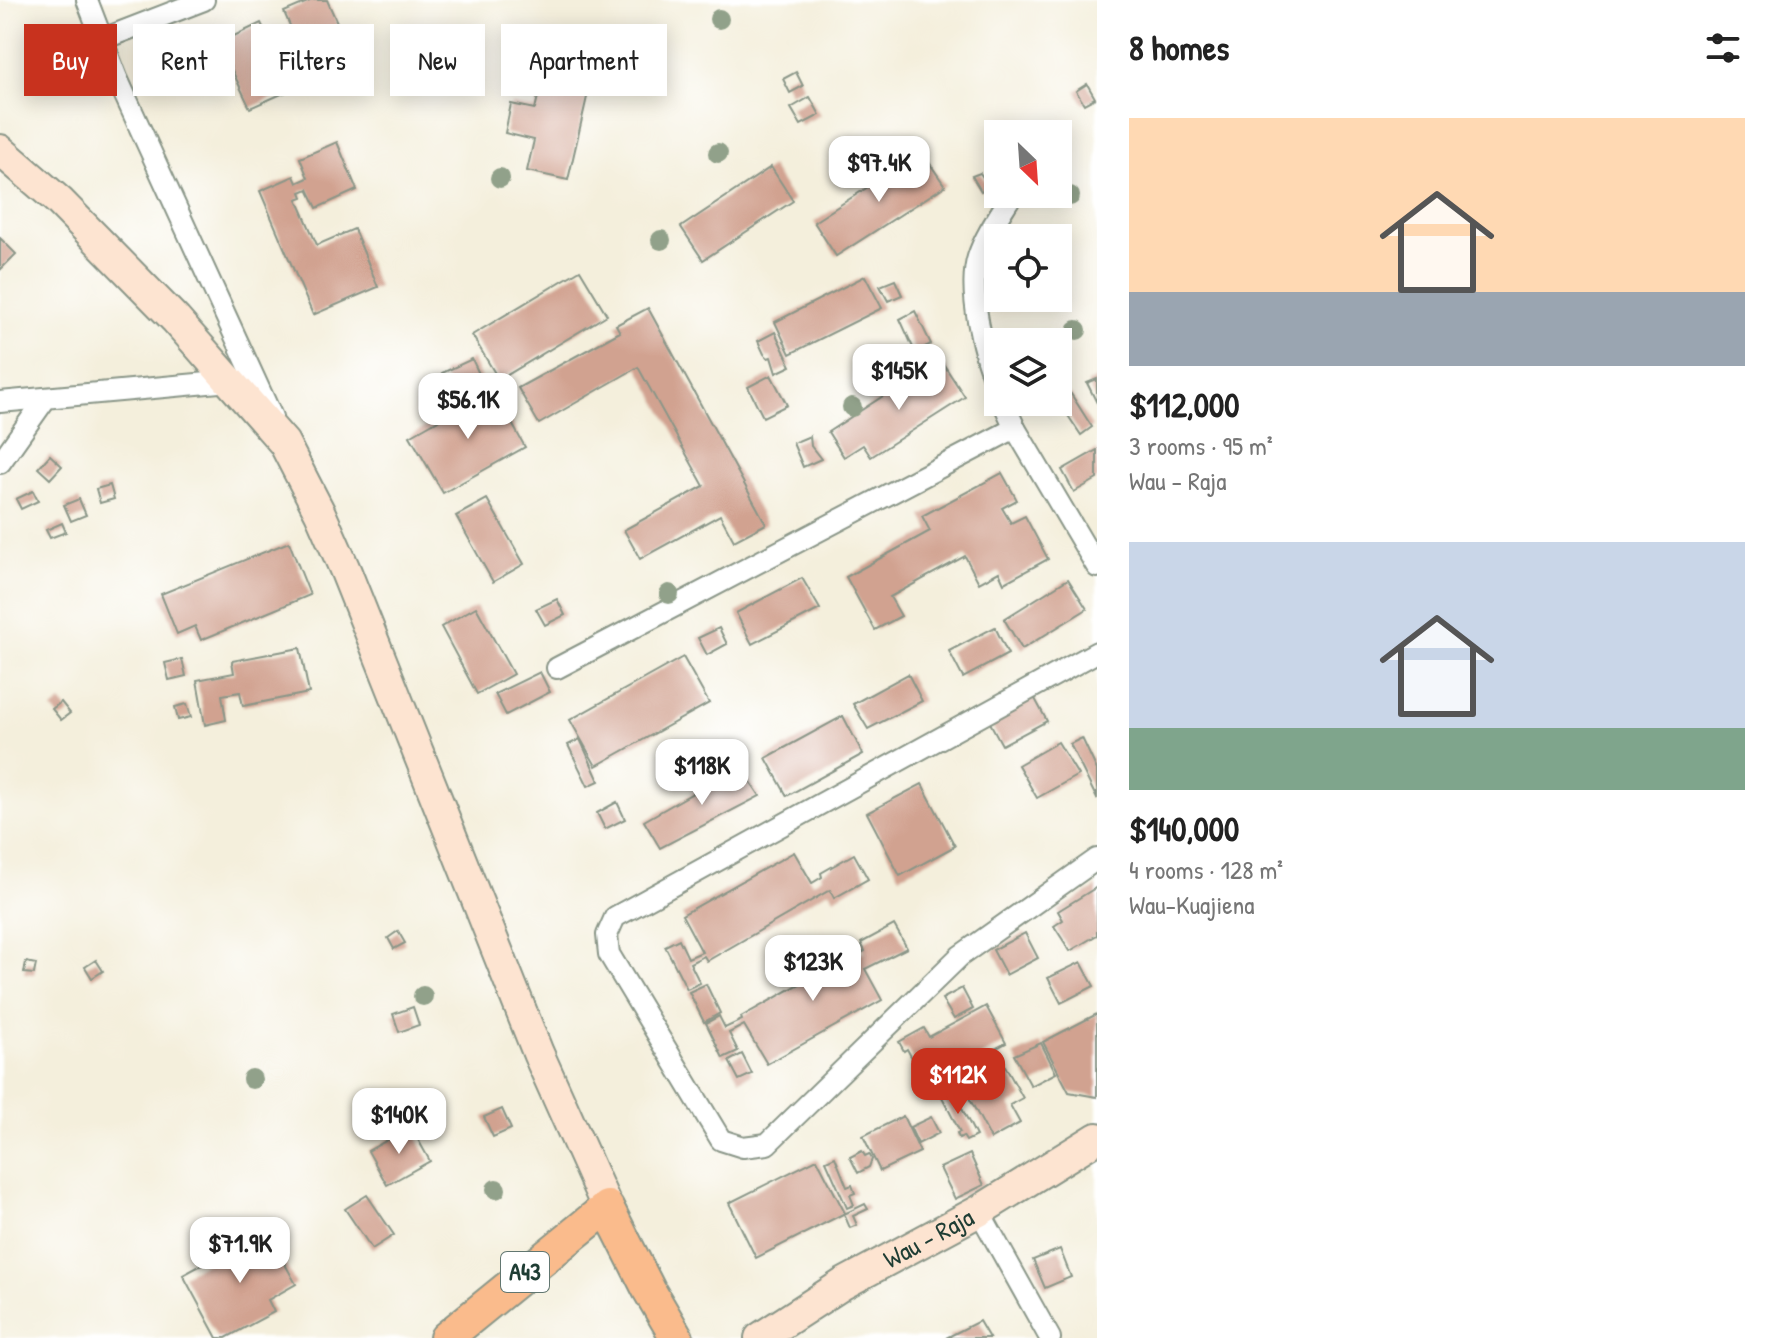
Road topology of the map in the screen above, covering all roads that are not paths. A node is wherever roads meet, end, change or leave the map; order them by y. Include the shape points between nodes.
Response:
1 (87, 0) edge
2 (204, 0) edge
3 (97, 24) edge
4 (117, 34) edge
5 (117, 78) edge
6 (0, 150) edge
7 (1004, 208) edge
8 (984, 344) edge
9 (230, 381) junction
10 (46, 398) junction
11 (0, 402) edge
12 (1009, 416) edge
13 (1015, 428) junction
14 (284, 443) junction
15 (0, 463) edge
16 (1097, 567) edge
17 (1097, 652) edge
18 (557, 668) dead end
19 (1097, 859) edge
20 (1097, 1138) edge
21 (607, 1207) junction
22 (979, 1211) junction
23 (446, 1338) edge
24 (677, 1338) edge
25 (760, 1338) edge
26 (1050, 1338) edge

1 - 3 street
2 - 4 street
5 - 14 street
6 - 9 street via 59,201
7 - 8 street via 977,259 975,297
9 - 10 street
9 - 14 street
10 - 11 street
10 - 15 street
12 - 13 street
13 - 16 street
13 - 18 street
14 - 21 street via 346,572 538,1053
17 - 19 street via 615,917 607,935 609,954 721,1140 743,1147 767,1144 960,956
20 - 22 street, Wau - Raja
21 - 23 main road, A43
21 - 24 main road
22 - 25 street, Wau - Raja via 843,1284
22 - 26 street

